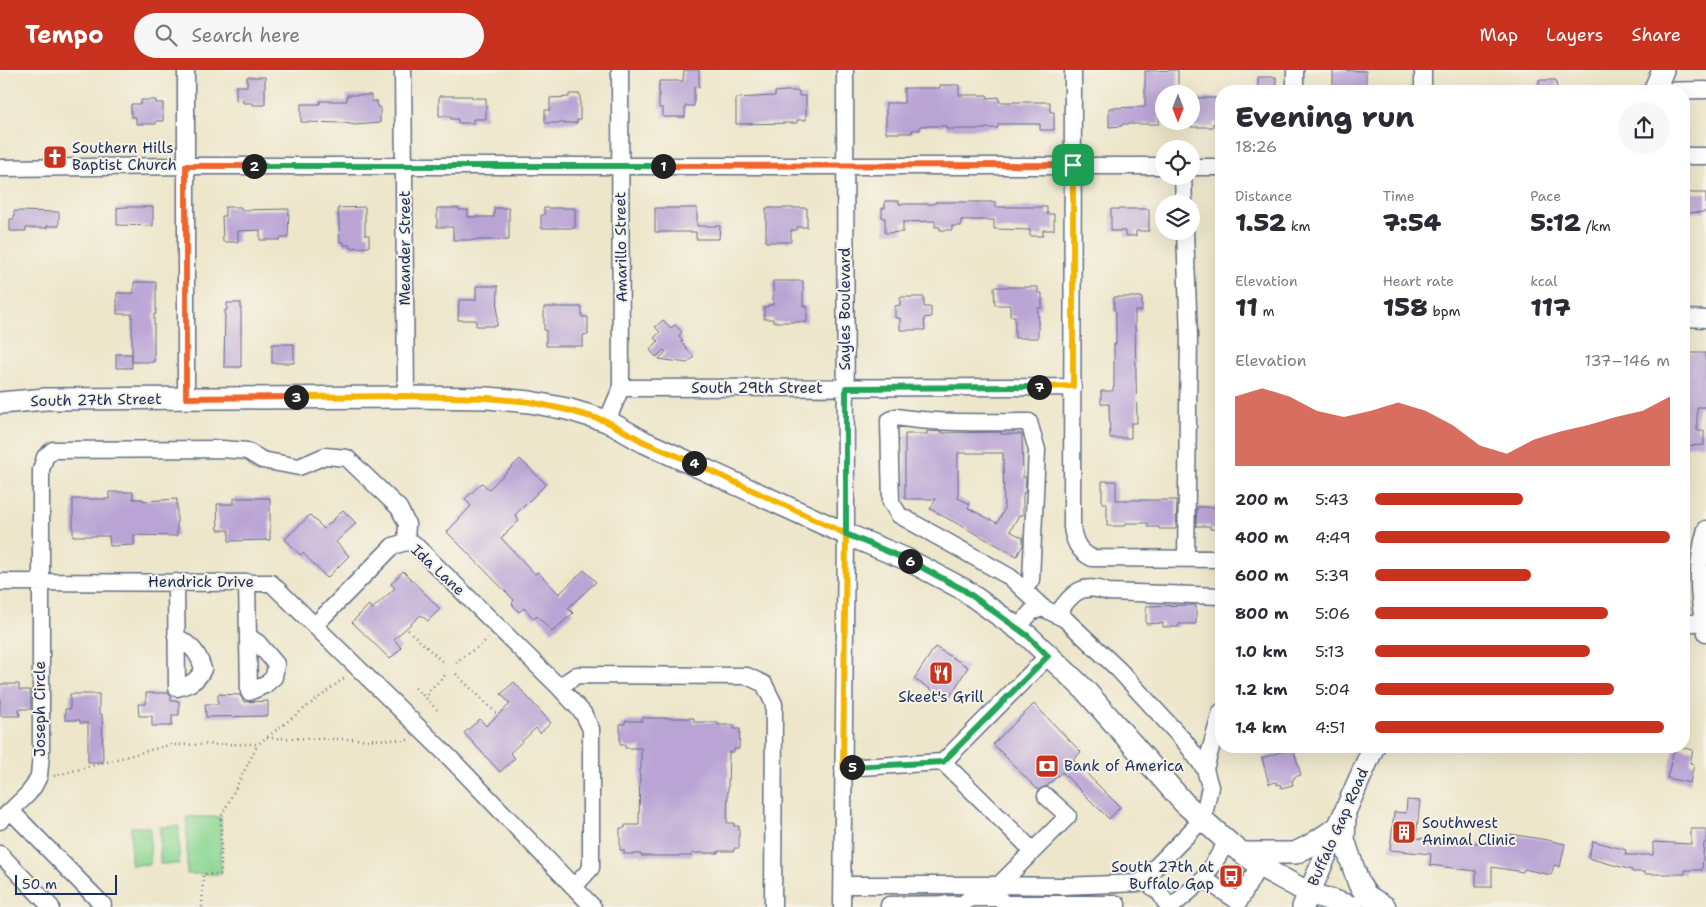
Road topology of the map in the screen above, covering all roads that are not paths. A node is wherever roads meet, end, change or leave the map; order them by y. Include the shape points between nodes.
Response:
1 (186, 70) edge
2 (404, 70) edge
3 (620, 70) edge
4 (845, 70) edge
5 (1073, 70) edge
6 (1295, 70) edge
7 (1423, 70) edge
8 (1663, 70) edge
9 (1295, 85) edge
10 (1423, 85) edge
11 (1657, 85) edge
12 (1690, 90) edge
13 (1706, 90) edge
14 (1690, 156) edge
15 (1706, 156) edge
16 (1073, 165) junction
17 (186, 166) junction
18 (404, 166) junction
19 (620, 166) junction
20 (845, 166) junction
21 (1155, 166) edge
22 (1200, 167) edge
23 (1215, 167) edge
24 (0, 168) edge
25 (1185, 240) edge
26 (1690, 318) edge
27 (1706, 319) edge
28 (1073, 386) junction
29 (621, 388) junction
30 (846, 388) junction
31 (406, 396) junction
32 (186, 398) junction
33 (0, 403) edge
34 (606, 421) junction
35 (1706, 529) edge
36 (846, 534) junction
37 (406, 542) junction
38 (1186, 559) junction
39 (1215, 559) edge
40 (0, 582) edge
41 (40, 582) junction
42 (176, 582) junction
43 (247, 582) junction
44 (1024, 590) junction
45 (1215, 596) edge
46 (1050, 611) junction
47 (1690, 624) edge
48 (315, 625) junction
49 (1705, 626) edge
50 (1018, 628) junction
51 (176, 636) dead end
52 (248, 636) dead end
53 (1048, 656) junction
54 (558, 687) junction
55 (1215, 733) edge
56 (1371, 753) edge
57 (943, 762) junction
58 (843, 768) junction
59 (1205, 769) junction
60 (1046, 796) dead end
61 (6, 816) edge
62 (1203, 819) junction
63 (1341, 819) junction
64 (1033, 851) junction
65 (1243, 853) junction
66 (0, 854) edge
67 (1204, 879) junction
68 (1144, 880) junction
69 (842, 885) junction
70 (999, 885) junction
71 (574, 887) junction
72 (1306, 900) edge
73 (1235, 903) edge
74 (966, 905) edge
75 (1009, 905) edge
76 (51, 907) edge
77 (101, 907) edge
78 (593, 907) edge
79 (773, 907) edge
80 (842, 907) edge
81 (889, 907) edge
82 (1117, 907) edge
83 (1170, 907) edge
84 (1352, 907) edge
85 (1385, 907) edge

1 - 17 street
2 - 18 street, Meander Street
3 - 19 street, Amarillo Street
4 - 20 street, Sayles Boulevard
5 - 16 street
6 - 9 street
7 - 10 street
8 - 11 main road
12 - 13 street
14 - 15 street
16 - 20 street
16 - 21 street
16 - 28 street
17 - 18 street
17 - 24 street
17 - 32 street
18 - 19 street
18 - 31 street, Meander Street
19 - 20 street
19 - 29 street, Amarillo Street
20 - 30 street, Sayles Boulevard
22 - 23 street
25 - 38 street via 1188,337
26 - 27 street
28 - 30 street, South 29th Street
28 - 38 street via 1072,526 1079,549 1092,558
29 - 30 street, South 29th Street
29 - 34 street, Amarillo Street
30 - 36 street, Sayles Boulevard
31 - 32 main road, South 27th Street
31 - 34 main road, South 27th Street via 530,402
32 - 33 main road, South 27th Street via 46,399
34 - 36 main road, South 27th Street via 644,442
35 - 49 street via 1699,569 1699,596
36 - 50 main road, South 27th Street via 906,559 964,590
36 - 58 street, Sayles Boulevard
37 - 41 street, Joseph Circle via 407,524 399,508 347,458 325,456 299,467 262,460 247,451 222,449 53,450 45,457 41,470
37 - 48 street, Ida Lane via 393,546
37 - 54 street, Ida Lane via 413,543
38 - 39 street
40 - 41 street, Hendrick Drive
41 - 42 street, Hendrick Drive
41 - 61 street, Joseph Circle via 42,754 39,776 28,794
42 - 43 street, Hendrick Drive
42 - 51 street
43 - 48 street, Hendrick Drive via 271,583
43 - 52 street
44 - 44 street via 1010,577 899,515 891,502 889,421 896,417 957,422 1029,422 1037,450 1033,562 1031,580
44 - 46 street
45 - 46 street via 1108,592 1094,586 1083,588
46 - 50 street via 1032,612
46 - 59 street via 1065,619 1119,670 1185,742
47 - 49 street
48 - 71 street, Hendrick Drive via 451,759
50 - 53 main road, South 27th Street
53 - 57 street
53 - 62 main road, South 27th Street via 1084,689 1184,803
54 - 71 street, Ida Lane via 583,713 592,729 592,868
54 - 79 street via 577,675 747,676 764,684 774,704
55 - 59 street
56 - 63 main road, Buffalo Gap Road
57 - 58 street
57 - 64 street
58 - 69 street, Sayles Boulevard
59 - 62 street via 1210,787
60 - 64 street via 1068,816
61 - 77 street via 103,905
62 - 65 main road, South 27th Street
62 - 68 street
63 - 65 main road via 1309,846 1295,853
63 - 72 main road, Buffalo Gap Road
63 - 85 main road via 1344,840 1359,884 1367,896
64 - 70 street
65 - 67 street
65 - 72 main road, South 27th Street
65 - 73 street
66 - 76 street
67 - 73 street
67 - 83 street
68 - 70 street via 1140,883 1062,886
68 - 83 street via 1160,892
69 - 70 street
69 - 80 street, Sayles Boulevard
71 - 78 street, Hendrick Drive
72 - 84 main road, South 27th Street
74 - 75 street via 970,898 999,898
74 - 81 street
75 - 82 street via 1117,904

